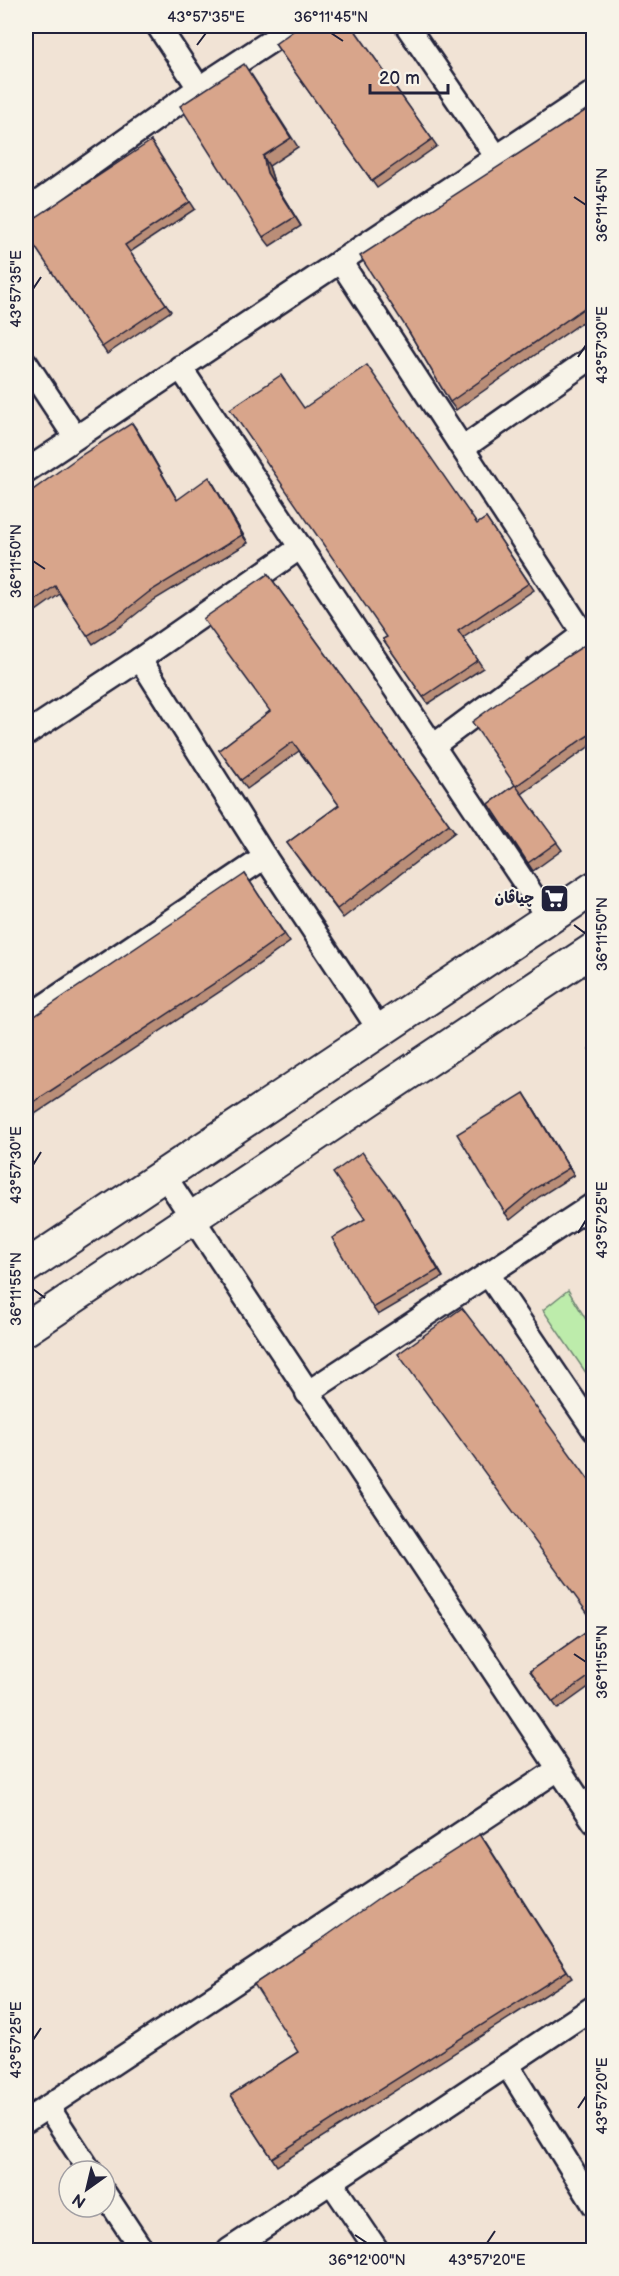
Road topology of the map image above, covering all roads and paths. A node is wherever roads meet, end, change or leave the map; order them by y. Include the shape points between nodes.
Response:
1 (158, 26) edge
2 (294, 26) edge
3 (407, 26) edge
4 (199, 88) junction
5 (594, 92) edge
6 (496, 156) junction
7 (26, 211) edge
8 (340, 261) junction
9 (594, 356) edge
10 (26, 363) edge
11 (180, 367) junction
12 (75, 437) junction
13 (463, 448) junction
14 (26, 471) edge
15 (301, 547) junction
16 (588, 630) edge
17 (140, 658) junction
18 (26, 734) edge
19 (433, 746) junction
20 (265, 857) junction
21 (594, 888) edge
22 (548, 918) junction
23 (594, 949) edge
24 (26, 1018) edge
25 (380, 1031) junction
26 (164, 1175) junction
27 (594, 1204) edge
28 (192, 1218) junction
29 (26, 1267) edge
30 (488, 1274) junction
31 (26, 1329) edge
32 (308, 1393) junction
33 (594, 1430) edge
34 (557, 1770) junction
35 (594, 1822) edge
36 (594, 2007) edge
37 (507, 2065) junction
38 (48, 2107) junction
39 (26, 2121) edge
40 (82, 2159) edge
41 (331, 2182) junction
42 (594, 2205) edge
43 (117, 2212) edge
44 (142, 2250) edge
45 (229, 2250) edge
46 (377, 2250) edge

1 - 4 street
2 - 4 street
3 - 6 street
4 - 7 street
5 - 6 street
6 - 8 street
8 - 11 street
8 - 13 street
9 - 13 street
10 - 12 street
11 - 12 street
11 - 15 street
12 - 14 street
13 - 16 street
15 - 17 street
15 - 19 street
16 - 19 street
17 - 18 street
17 - 20 street
19 - 22 street
20 - 24 street
20 - 25 street
21 - 22 street
22 - 25 street
23 - 28 street
25 - 26 street
26 - 28 street
26 - 29 street
27 - 30 street
28 - 31 street
28 - 32 street
30 - 32 street
30 - 33 street
32 - 34 street
34 - 35 street
34 - 38 street
36 - 37 street
37 - 41 street
37 - 42 street
38 - 39 street
38 - 40 street
41 - 45 street
41 - 46 street
43 - 44 street

